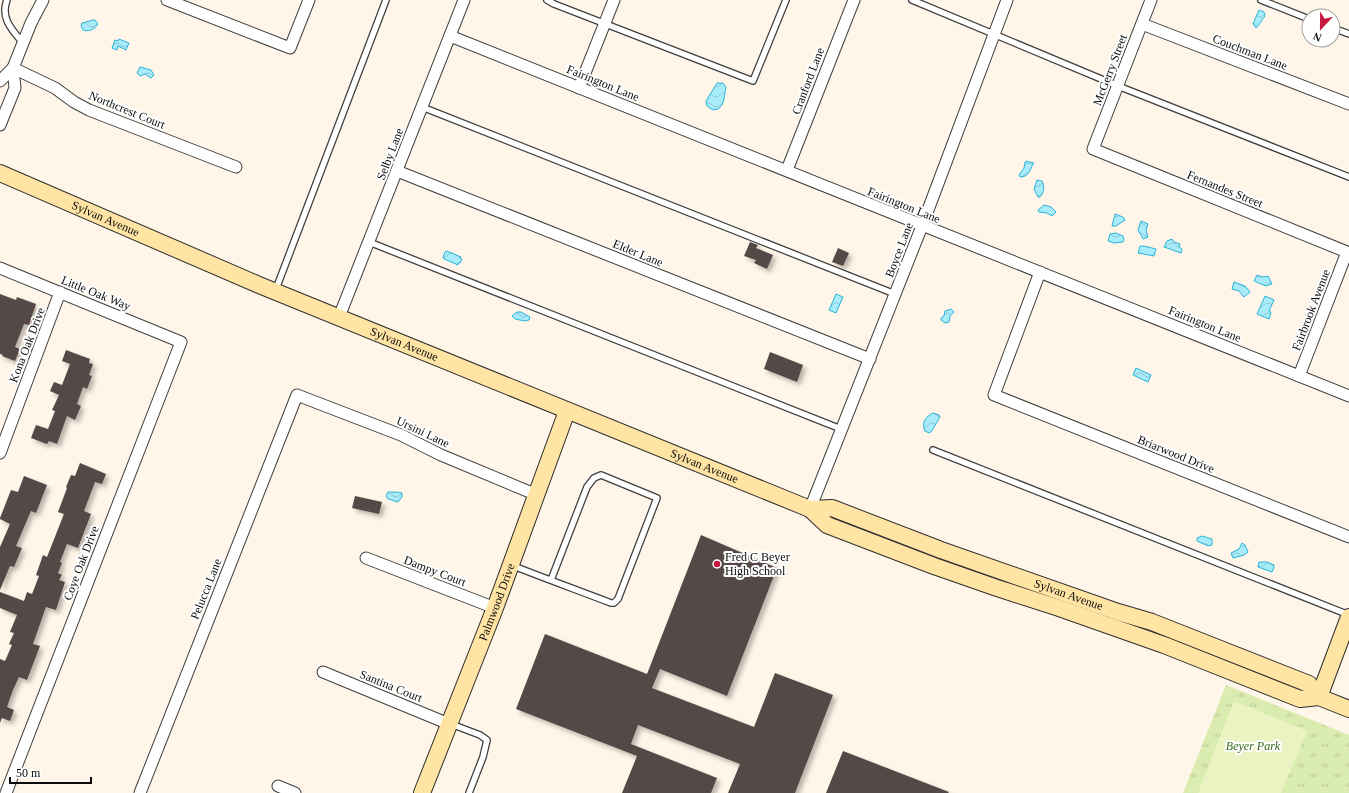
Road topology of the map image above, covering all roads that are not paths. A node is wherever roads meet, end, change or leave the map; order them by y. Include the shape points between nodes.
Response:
1 (7, 0) edge
2 (43, 0) edge
3 (167, 0) edge
4 (309, 0) edge
5 (386, 0) edge
6 (464, 0) edge
7 (547, 0) edge
8 (614, 0) edge
9 (786, 0) edge
10 (854, 0) edge
11 (912, 0) edge
12 (1007, 0) edge
13 (1151, 0) edge
14 (1261, 0) edge
15 (1301, 15) edge
16 (604, 23) junction
17 (1142, 24) junction
18 (993, 34) junction
19 (450, 36) junction
20 (23, 43) junction
21 (13, 68) junction
22 (0, 81) edge
23 (1118, 86) junction
24 (579, 88) junction
25 (1349, 104) edge
26 (422, 107) junction
27 (0, 125) edge
28 (1093, 149) joint
29 (236, 167) dead end
30 (787, 170) junction
31 (397, 171) junction
32 (0, 173) edge
33 (1349, 178) edge
34 (922, 226) junction
35 (369, 242) junction
36 (1347, 252) joint
37 (0, 268) edge
38 (1040, 272) junction
39 (60, 292) junction
40 (275, 292) junction
41 (895, 294) junction
42 (340, 317) junction
43 (181, 342) joint
44 (870, 359) junction
45 (1299, 376) junction
46 (297, 395) joint
47 (1349, 396) edge
48 (567, 411) junction
49 (841, 429) junction
50 (933, 450) dead end
51 (0, 453) edge
52 (537, 495) junction
53 (810, 509) junction
54 (1349, 538) edge
55 (366, 558) dead end
56 (511, 564) junction
57 (551, 580) junction
58 (495, 608) junction
59 (1349, 616) edge
60 (323, 672) dead end
61 (1319, 697) junction
62 (1349, 709) edge
63 (449, 724) junction
64 (278, 786) dead end
65 (6, 793) edge
66 (140, 793) edge
67 (295, 793) edge
68 (422, 793) edge
69 (469, 793) edge

1 - 20 lane via 4,6 4,21
2 - 20 street
3 - 4 street via 290,48
5 - 40 lane
6 - 19 street, Selby Lane
7 - 16 lane
8 - 16 street
9 - 16 lane via 753,81
10 - 30 street, Cranford Lane
11 - 18 lane
12 - 18 street, Boyce Lane
13 - 17 street, McGerry Street
14 - 15 lane
16 - 24 street
17 - 23 street, McGerry Street
17 - 25 street, Couchman Lane
18 - 23 lane
18 - 34 street, Boyce Lane
19 - 24 street, Fairington Lane
19 - 26 street, Selby Lane
20 - 21 street
21 - 22 street
21 - 27 street via 15,88
21 - 29 street, Northcrest Court via 56,88 89,110
23 - 28 street, McGerry Street
23 - 33 lane
24 - 30 street, Fairington Lane
26 - 31 street, Selby Lane
26 - 41 lane
28 - 36 street, Fernandes Street
30 - 34 street, Fairington Lane
31 - 35 street, Selby Lane
31 - 44 street, Elder Lane
32 - 40 main road, Sylvan Avenue
34 - 38 street, Fairington Lane
34 - 41 street, Boyce Lane
35 - 42 street, Selby Lane
35 - 49 lane
36 - 45 street, Fairbrook Avenue
37 - 39 street, Little Oak Way
38 - 45 street, Fairington Lane
38 - 54 street, Briarwood Drive via 994,396
39 - 43 street, Little Oak Way
39 - 51 street, Kona Oak Drive
40 - 42 main road, Sylvan Avenue
41 - 44 street, Boyce Lane
42 - 48 main road, Sylvan Avenue
43 - 65 street, Coye Oak Drive
44 - 49 street, Boyce Lane
45 - 47 street, Fairington Lane
46 - 52 street, Ursini Lane via 402,435 441,455
46 - 66 street, Pelucca Lane
48 - 52 main road, Palmwood Drive
48 - 53 main road, Sylvan Avenue
49 - 53 street, Boyce Lane
50 - 59 lane
52 - 56 main road, Palmwood Drive
53 - 61 main road, Sylvan Avenue via 832,508 955,555 1152,622 1309,684
55 - 58 street, Dampy Court
56 - 57 lane
56 - 58 main road, Palmwood Drive
57 - 57 lane via 614,603 618,599 657,498 601,475 594,478 587,487
58 - 63 main road, Palmwood Drive
59 - 61 main road
60 - 63 street, Santina Court
61 - 62 main road, Sylvan Avenue
63 - 68 main road, Palmwood Drive
63 - 69 lane via 487,740
64 - 67 street

